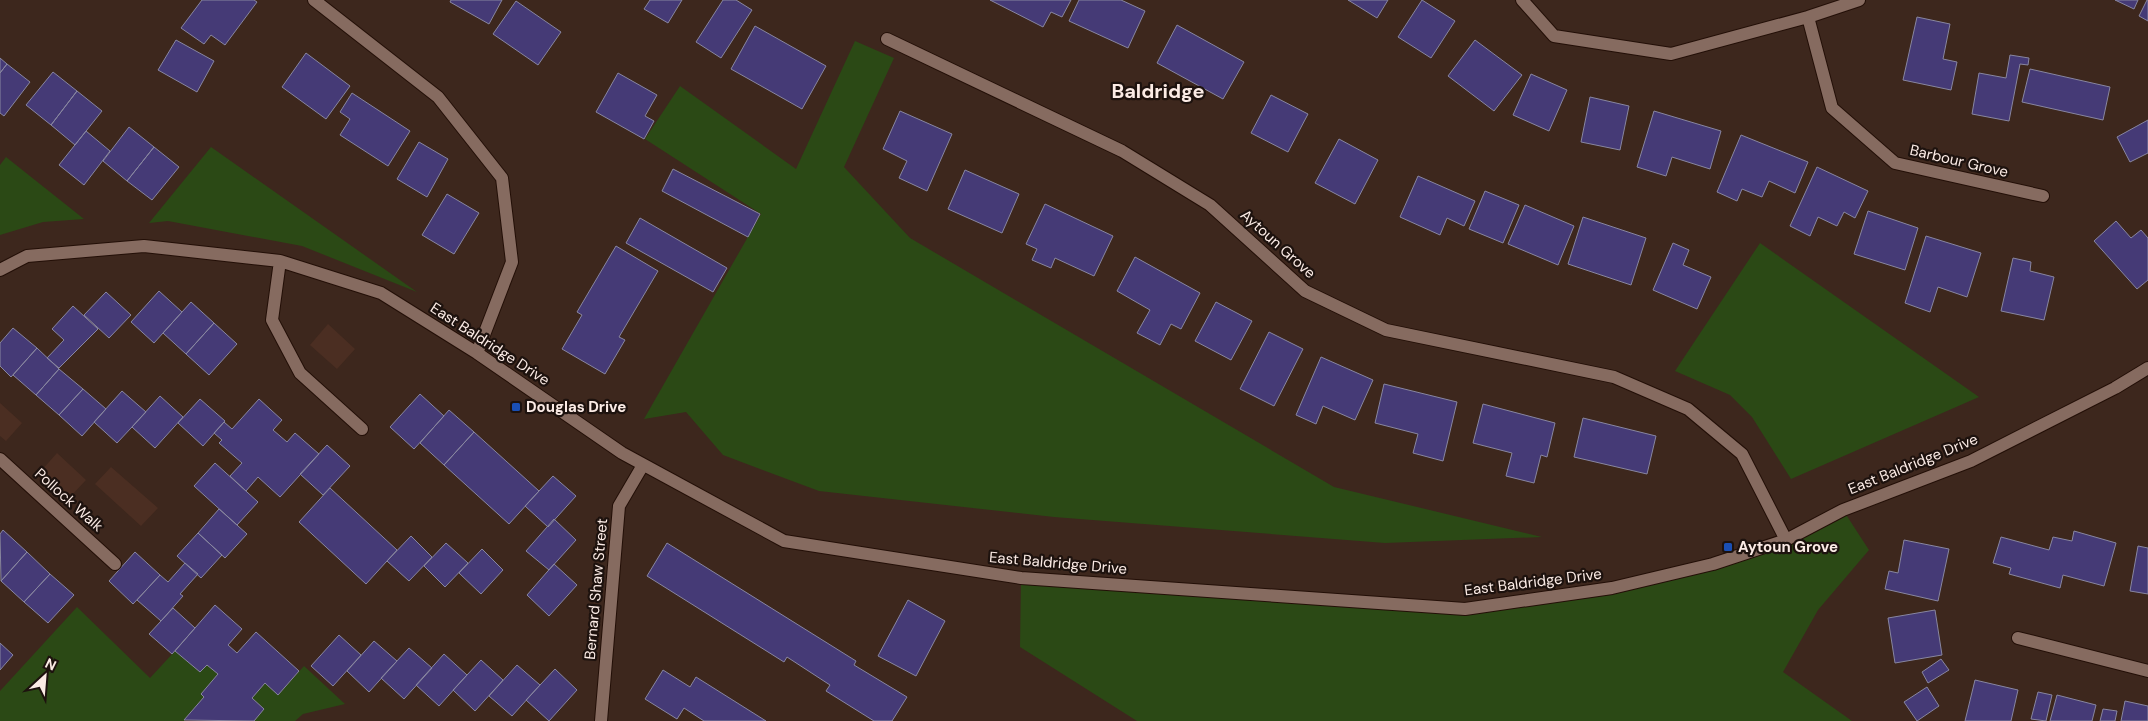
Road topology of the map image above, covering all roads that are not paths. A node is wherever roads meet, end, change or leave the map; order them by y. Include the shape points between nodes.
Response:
1 (314, 0) edge
2 (1522, 0) edge
3 (1859, 0) edge
4 (1808, 17) junction
5 (887, 39) dead end
6 (2043, 196) dead end
7 (280, 261) junction
8 (0, 270) edge
9 (478, 353) junction
10 (2148, 368) edge
11 (362, 429) dead end
12 (0, 459) edge
13 (643, 465) junction
14 (1786, 540) junction
15 (115, 564) dead end
16 (2018, 638) dead end
17 (2148, 671) edge
18 (601, 721) edge

1 - 9 street via 438,97 502,178 512,262
2 - 4 street via 1554,36 1671,54
3 - 4 street
4 - 6 street, Barbour Grove via 1832,108 1894,163
5 - 14 street, Aytoun Grove via 1122,151 1210,205 1305,291 1386,330 1614,377 1688,409 1742,454
7 - 8 street, East Baldridge Drive via 144,246 27,256
7 - 9 street, East Baldridge Drive via 381,293
7 - 11 street via 272,320 300,373
9 - 13 street, East Baldridge Drive
10 - 14 street, East Baldridge Drive via 1971,461 1843,510
12 - 15 street, Pollock Walk
13 - 14 street, East Baldridge Drive via 784,541 1021,578 1465,609 1612,588 1713,564
13 - 18 street, Bernard Shaw Street via 619,506
16 - 17 street

